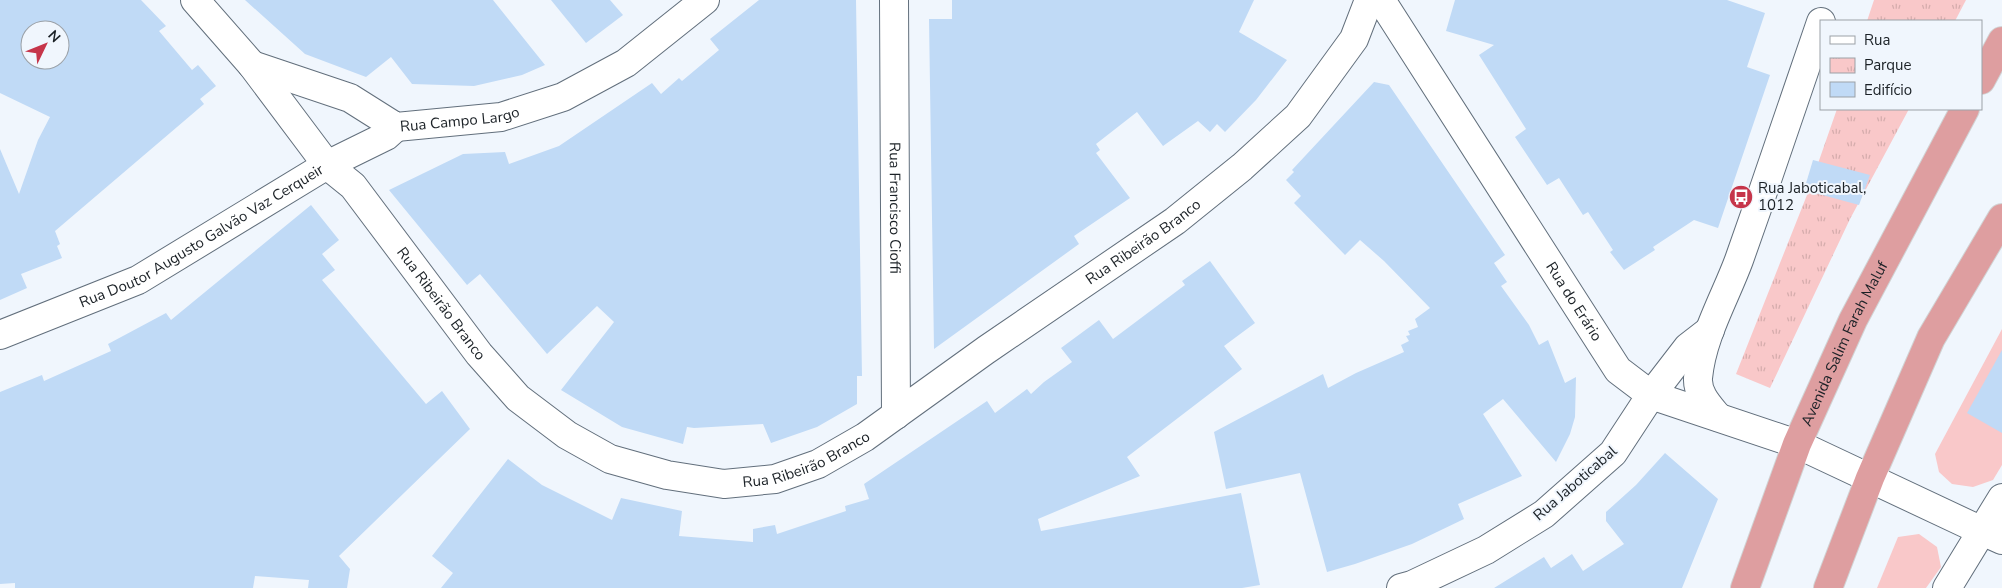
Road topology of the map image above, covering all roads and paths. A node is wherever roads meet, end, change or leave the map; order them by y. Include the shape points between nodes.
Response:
1 (195, 0) edge
2 (705, 0) edge
3 (894, 0) edge
4 (1369, 0) edge
5 (1381, 0) edge
6 (1828, 0) edge
7 (1822, 20) edge
8 (1820, 25) edge
9 (2002, 40) edge
10 (252, 65) junction
11 (1982, 78) edge
12 (1964, 110) edge
13 (396, 126) junction
14 (327, 165) junction
15 (2002, 218) edge
16 (1710, 330) junction
17 (0, 335) edge
18 (1651, 395) junction
19 (896, 415) junction
20 (1718, 418) junction
21 (1797, 444) junction
22 (1870, 478) junction
23 (2002, 498) edge
24 (1992, 535) edge
25 (1400, 588) edge
26 (1745, 588) edge
27 (1828, 588) edge
28 (1947, 588) edge

1 - 10 street
2 - 13 street, Rua Campo Largo via 626,63 563,97 501,117
3 - 19 street, Rua Francisco Cioffi
4 - 19 street, Rua Ribeirão Branco via 1354,39 1298,116 1242,167 1174,221
5 - 18 street, Rua do Erário via 1618,370
6 - 7 street, Rua Jaboticabal
8 - 16 street, Rua Jaboticabal via 1730,284
9 - 11 highway
10 - 13 street, Rua Campo Largo via 350,98
10 - 14 street, Rua Ribeirão Branco
12 - 21 highway, Avenida Salim Farah Maluf via 1853,320
13 - 14 street, Rua Doutor Augusto Galvão Vaz Cerqueir via 386,136
14 - 17 street, Rua Doutor Augusto Galvão Vaz Cerqueir via 138,280
14 - 19 street, Rua Ribeirão Branco via 353,186 479,354 518,398 567,435 610,459 668,475 724,484 775,480 818,464
15 - 22 highway via 1931,338
16 - 18 street, Rua Jaboticabal via 1688,347
16 - 20 street, Rua Jaboticabal via 1698,379 1700,393
18 - 20 street, Rua do Erário
18 - 25 street, Rua Jaboticabal via 1613,453 1544,514 1486,550
20 - 21 street, Rua do Erário
21 - 22 street, Rua do Erário
21 - 26 highway, Avenida Salim Farah Maluf
22 - 24 street, Rua do Erário
22 - 27 highway
23 - 24 street
24 - 28 street

